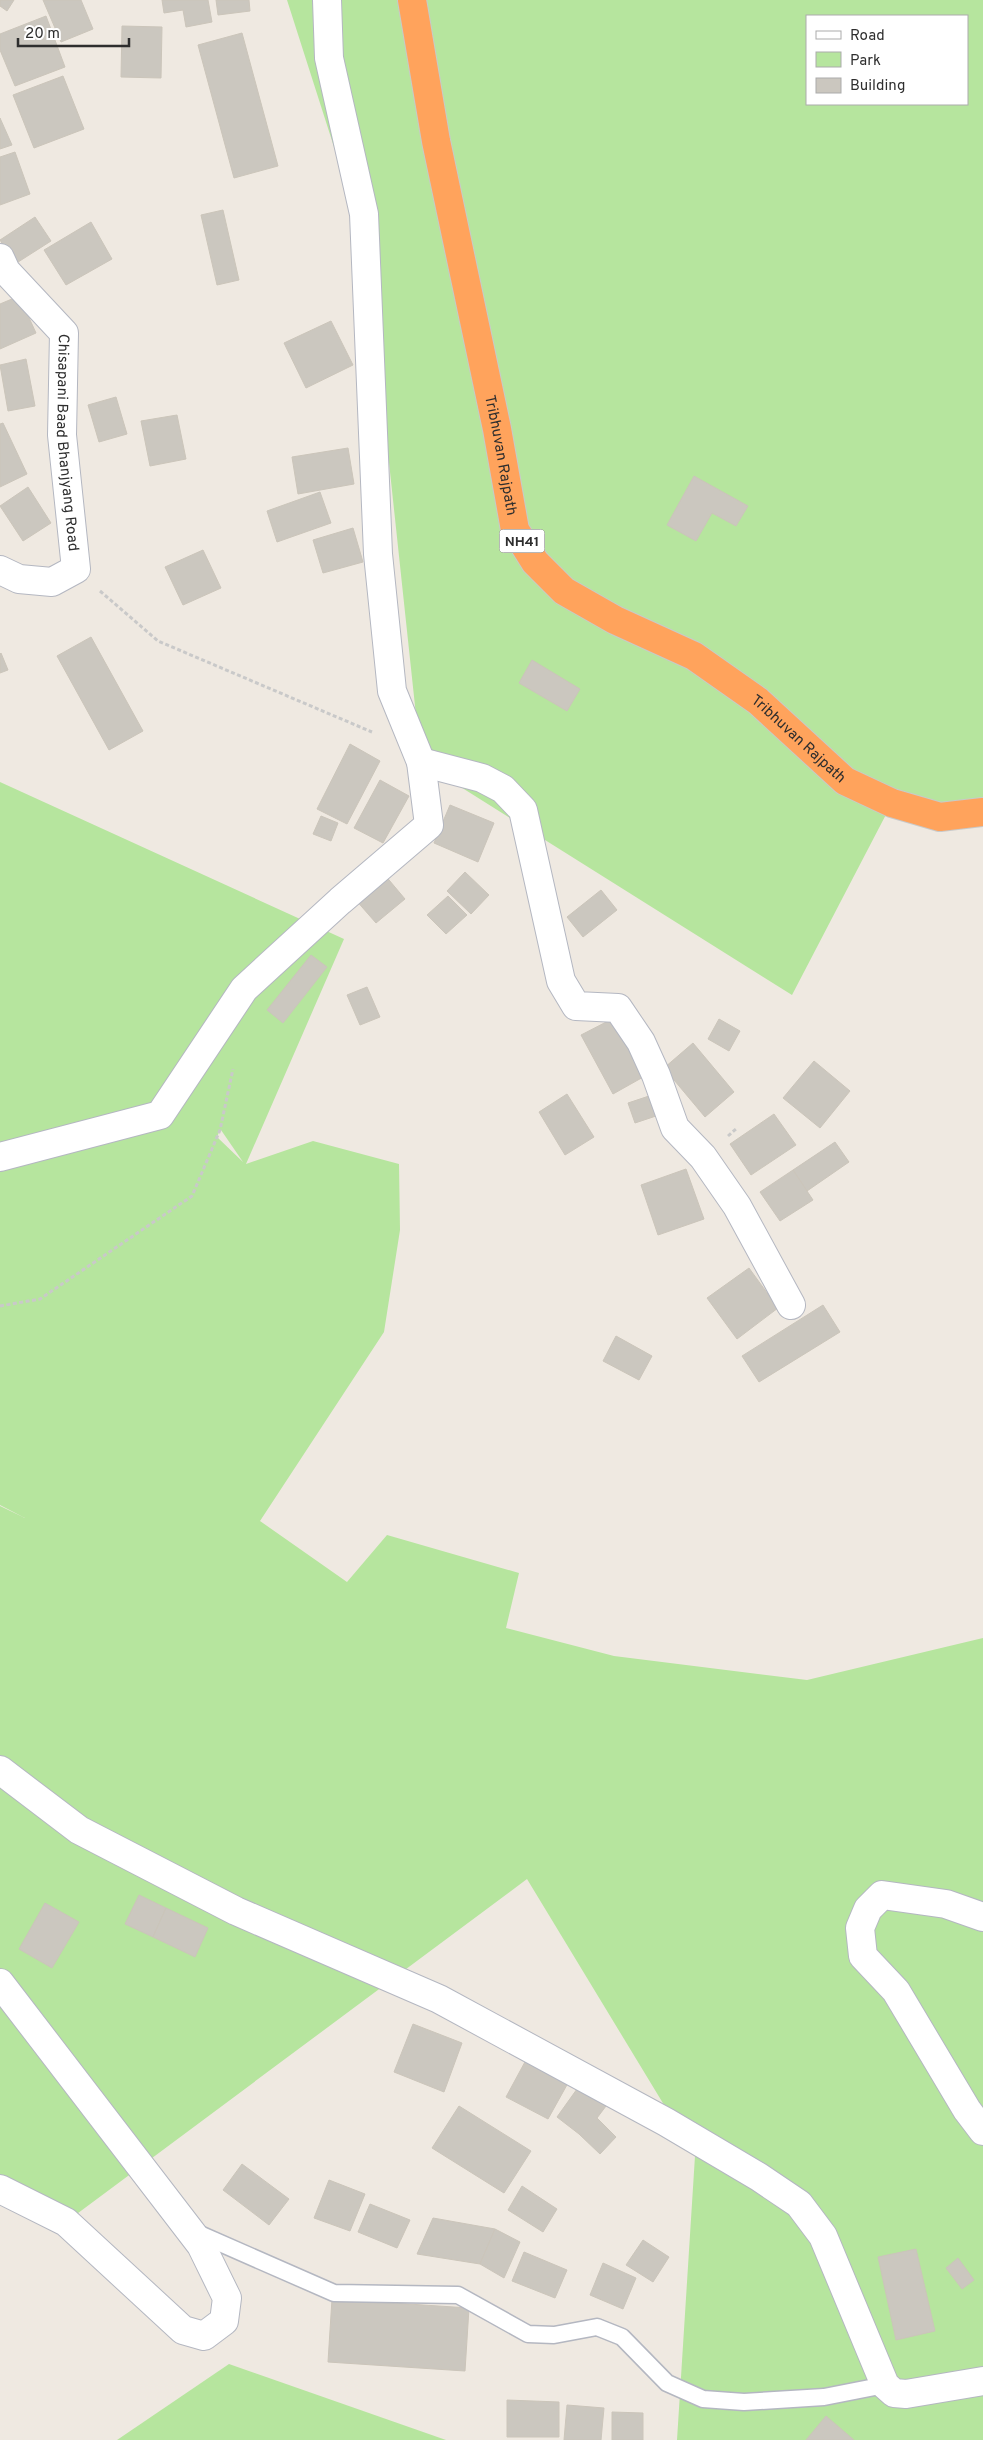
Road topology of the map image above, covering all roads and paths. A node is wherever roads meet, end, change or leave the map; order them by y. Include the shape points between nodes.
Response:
1 (327, 0) edge
2 (412, 0) edge
3 (0, 258) edge
4 (76, 569) junction
5 (0, 570) edge
6 (376, 735) dead end
7 (421, 762) junction
8 (983, 812) edge
9 (234, 1062) dead end
10 (0, 1157) edge
11 (791, 1305) dead end
12 (0, 1306) edge
13 (0, 1770) edge
14 (983, 1917) edge
15 (0, 1983) edge
16 (983, 2131) edge
17 (0, 2189) edge
18 (188, 2230) junction
19 (983, 2381) edge
20 (885, 2385) junction

1 - 7 street via 328,58 364,214 378,554 392,691
2 - 8 highway, Tribhuvan Rajpath / NH41 via 436,141 515,530 535,562 564,592 694,656 758,701 845,781 892,803 940,817
3 - 4 street, Chisapani Baad Bhanjyang Road via 6,271 64,333 62,435
4 - 5 street, Chisapani Baad Bhanjyang Road via 52,582 19,579
4 - 6 path via 158,642
7 - 10 street via 429,825 244,989 160,1116
7 - 11 street via 482,778 503,789 523,810 561,981 576,1006 618,1008 641,1042 675,1128 702,1157 738,1206
9 - 12 path via 220,1130 192,1196 40,1299
13 - 20 street via 79,1830 236,1911 439,1999 666,2122 799,2204 824,2236
14 - 16 street via 946,1904 882,1895 868,1909 860,1928 863,1956 896,1991 967,2110
15 - 18 street
17 - 18 street via 66,2222 183,2330 204,2336 224,2322 227,2298 201,2246
18 - 20 lane via 334,2293 458,2295 528,2334 554,2335 598,2327 622,2337 667,2383 703,2399 744,2402 814,2397
19 - 20 street via 906,2394 894,2393

